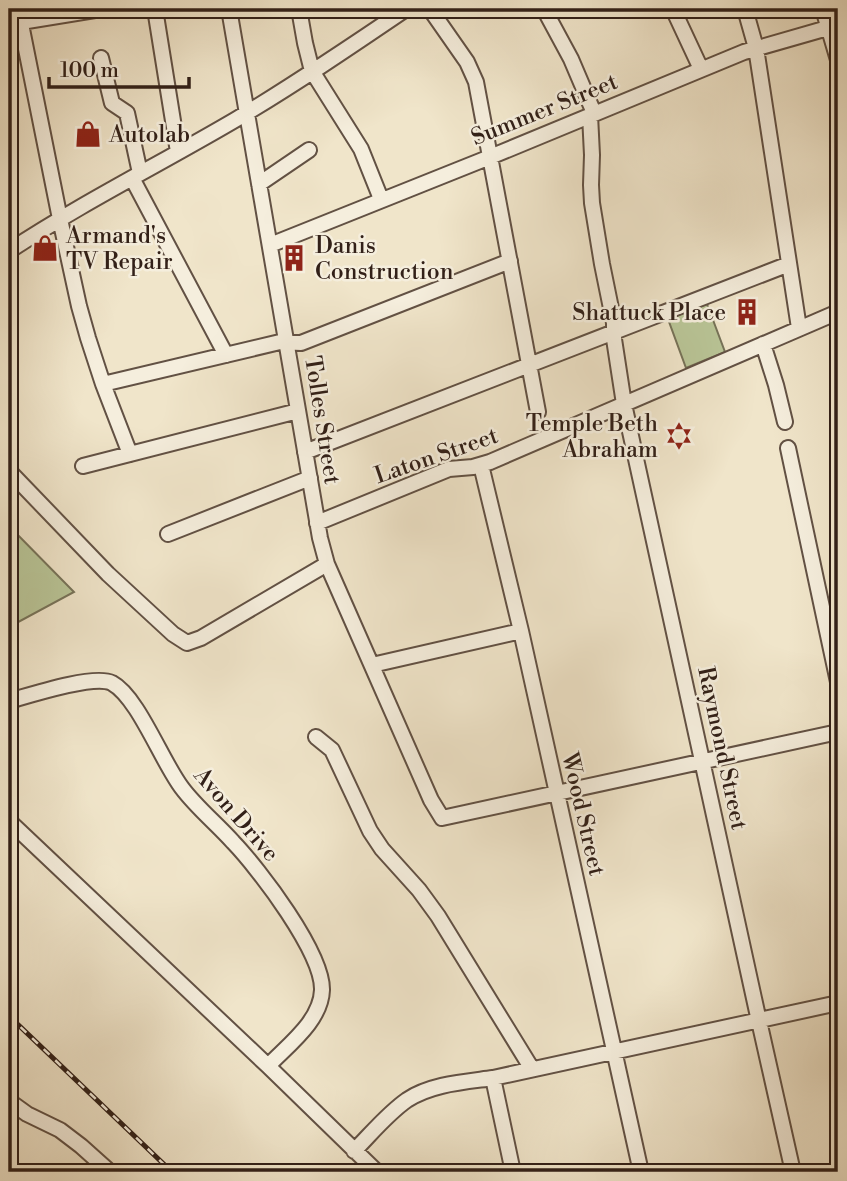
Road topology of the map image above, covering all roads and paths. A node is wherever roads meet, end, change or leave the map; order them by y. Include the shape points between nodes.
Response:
1 (101, 9) edge
2 (155, 9) edge
3 (229, 9) edge
4 (299, 9) edge
5 (406, 9) edge
6 (430, 9) edge
7 (544, 9) edge
8 (673, 9) edge
9 (745, 9) edge
10 (823, 9) edge
11 (19, 15) edge
12 (834, 26) edge
13 (756, 48) junction
14 (101, 58) dead end
15 (838, 60) edge
16 (701, 69) junction
17 (312, 71) junction
18 (248, 112) junction
19 (592, 114) junction
20 (309, 150) dead end
21 (178, 152) junction
22 (490, 156) junction
23 (136, 176) junction
24 (259, 184) junction
25 (381, 200) junction
26 (60, 219) junction
27 (270, 244) junction
28 (9, 251) edge
29 (510, 261) junction
30 (789, 264) junction
31 (838, 312) edge
32 (799, 328) junction
33 (614, 332) junction
34 (287, 342) junction
35 (763, 344) junction
36 (226, 355) junction
37 (530, 365) junction
38 (103, 384) junction
39 (624, 404) junction
40 (298, 411) junction
41 (538, 412) dead end
42 (785, 422) dead end
43 (788, 448) dead end
44 (305, 452) junction
45 (130, 454) junction
46 (481, 465) junction
47 (83, 466) dead end
48 (9, 471) edge
49 (310, 478) junction
50 (317, 523) junction
51 (168, 534) dead end
52 (327, 564) junction
53 (521, 631) junction
54 (372, 665) junction
55 (838, 682) edge
56 (9, 701) edge
57 (838, 732) edge
58 (316, 737) dead end
59 (703, 762) junction
60 (556, 794) junction
61 (9, 821) edge
62 (838, 1003) edge
63 (759, 1020) junction
64 (615, 1051) junction
65 (268, 1066) junction
66 (532, 1069) junction
67 (493, 1078) junction
68 (9, 1101) edge
69 (354, 1151) junction
70 (110, 1172) edge
71 (377, 1172) edge
72 (513, 1172) edge
73 (641, 1172) edge
74 (793, 1172) edge

1 - 11 street
2 - 21 street
3 - 18 street, Tolles Street
4 - 17 street
5 - 17 street
6 - 22 street via 472,72
7 - 19 street
8 - 16 street
9 - 13 street
10 - 12 street
11 - 26 street
12 - 13 street, Summer Street
12 - 15 street
13 - 16 street, Summer Street
13 - 30 street
14 - 23 street via 112,103 127,113
16 - 19 street, Summer Street
17 - 18 street
17 - 25 street via 361,149
18 - 21 street
18 - 24 street, Tolles Street
19 - 22 street, Summer Street
19 - 33 street, Raymond Street via 592,203
20 - 24 street
21 - 23 street
22 - 25 street, Summer Street
22 - 29 street
23 - 26 street
23 - 36 street
24 - 27 street, Tolles Street
25 - 27 street, Summer Street
26 - 28 street
26 - 38 street
27 - 34 street, Tolles Street
29 - 34 street via 301,343
29 - 37 street
30 - 32 street
30 - 33 street
31 - 32 street, Laton Street
32 - 35 street, Laton Street
33 - 37 street
33 - 39 street, Raymond Street
34 - 36 street
34 - 40 street, Tolles Street
35 - 39 street, Laton Street
35 - 42 street
36 - 38 street
37 - 41 street
37 - 44 street
38 - 45 street
39 - 46 street, Laton Street
39 - 59 street, Raymond Street
40 - 44 street, Tolles Street
40 - 45 street
43 - 55 street
44 - 49 street, Tolles Street
45 - 47 street
46 - 50 street, Laton Street via 449,469
46 - 53 street, Wood Street
48 - 52 street via 108,574 187,643
49 - 50 street, Tolles Street
49 - 51 street
50 - 52 street, Tolles Street
52 - 54 street, Tolles Street
53 - 54 street
53 - 60 street, Wood Street
54 - 60 street, Tolles Street via 442,818
56 - 65 street, Avon Drive via 90,680 118,687 131,701 181,787 271,888 310,949 322,990 310,1020
57 - 59 street
58 - 66 street via 332,750 370,831 438,916
59 - 60 street
59 - 63 street, Raymond Street
60 - 64 street, Wood Street
61 - 65 street
62 - 63 street
63 - 64 street
63 - 74 street, Raymond Street
64 - 66 street
64 - 73 street, Wood Street
65 - 69 street
66 - 67 street
67 - 69 street via 416,1095
67 - 72 street
68 - 70 street via 60,1130
69 - 71 street

